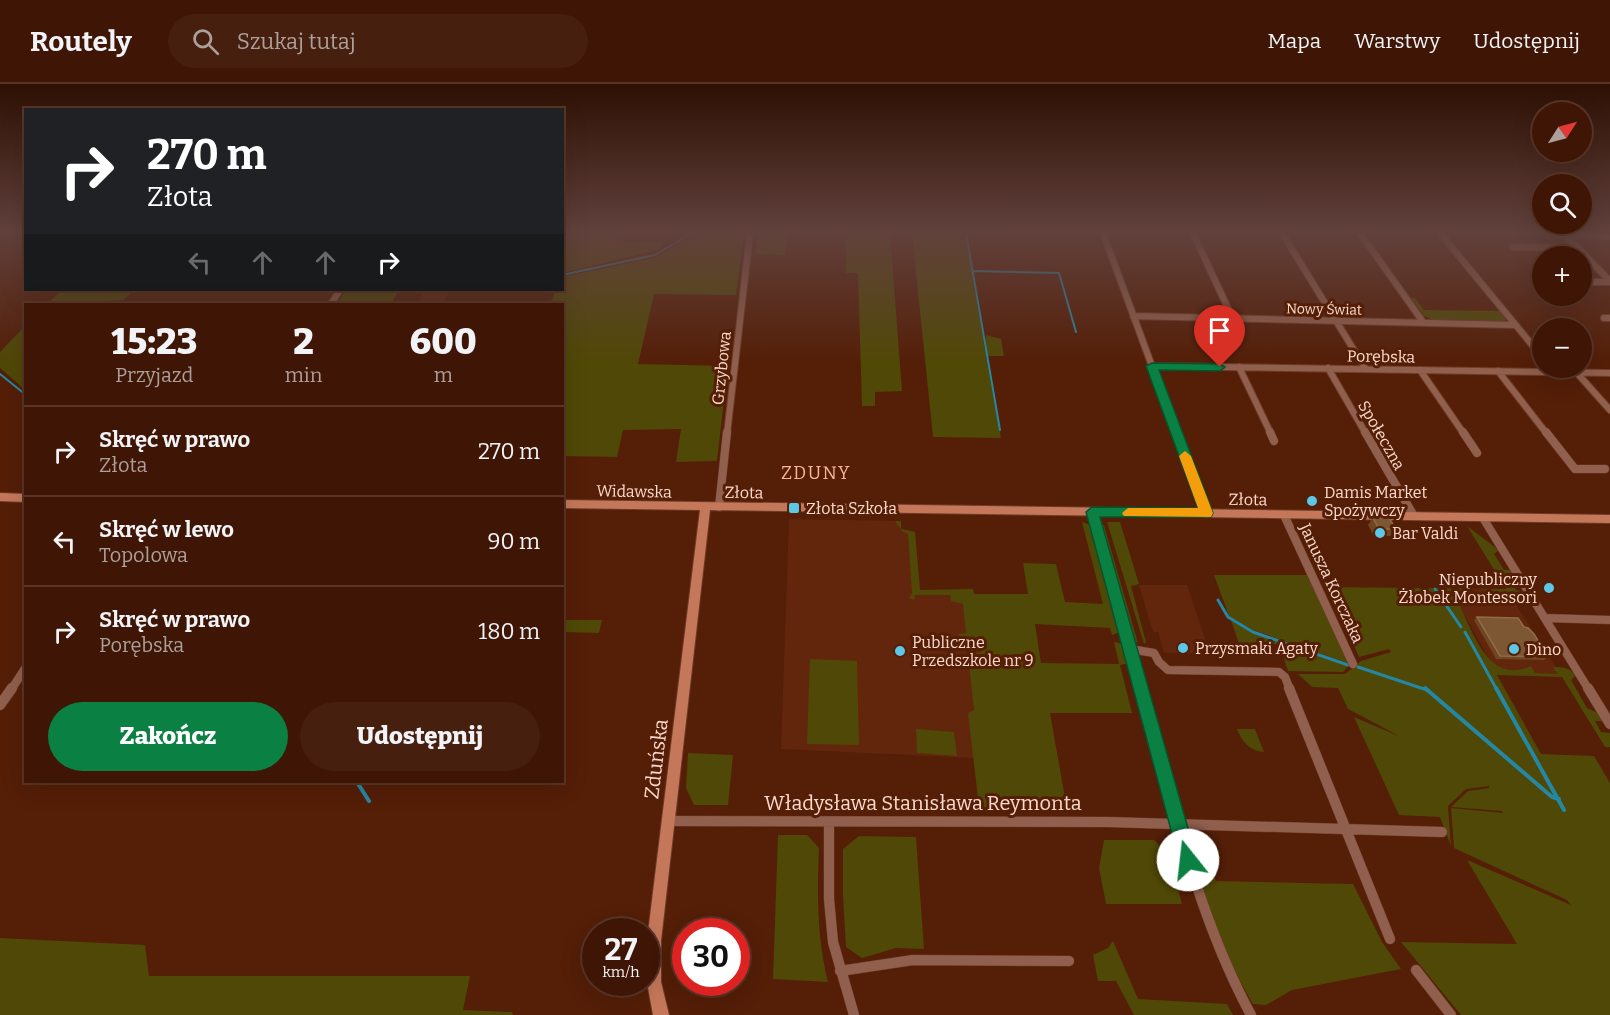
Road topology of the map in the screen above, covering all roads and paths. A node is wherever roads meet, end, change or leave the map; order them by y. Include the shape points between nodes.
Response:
1 (745, 276) edge
2 (1119, 276) edge
3 (1213, 276) edge
4 (1308, 276) edge
5 (1391, 276) edge
6 (1475, 276) edge
7 (1592, 282) edge
8 (1610, 282) edge
9 (1133, 316) junction
10 (1233, 319) junction
11 (1335, 321) junction
12 (1423, 322) junction
13 (1515, 325) junction
14 (1532, 345) edge
15 (1152, 366) junction
16 (1239, 368) junction
17 (1328, 368) junction
18 (1365, 369) junction
19 (1420, 370) junction
20 (1532, 370) edge
21 (1498, 371) junction
22 (1592, 373) edge
23 (1610, 373) edge
24 (1581, 378) edge
25 (1610, 410) edge
26 (1274, 441) dead end
27 (1477, 453) dead end
28 (1605, 469) dead end
29 (0, 498) edge
30 (24, 498) edge
31 (564, 504) edge
32 (705, 507) junction
33 (719, 507) junction
34 (1092, 512) junction
35 (1206, 513) junction
36 (1284, 515) junction
37 (1414, 516) junction
38 (1483, 518) junction
39 (1610, 519) edge
40 (1545, 618) junction
41 (1610, 620) edge
42 (1130, 649) junction
43 (1353, 664) dead end
44 (24, 670) edge
45 (0, 705) edge
46 (1610, 724) edge
47 (668, 821) junction
48 (829, 822) junction
49 (1178, 823) junction
50 (1347, 829) junction
51 (1442, 832) dead end
52 (1390, 939) dead end
53 (1069, 961) dead end
54 (1416, 970) dead end
55 (840, 971) junction
56 (661, 1015) edge
57 (854, 1015) edge
58 (1251, 1015) edge
59 (1451, 1015) edge

1 - 33 street, Grzybowa
2 - 9 street
3 - 10 street
4 - 11 street
5 - 12 street
6 - 13 street
7 - 8 street
9 - 10 street, Nowy Świat
9 - 15 street
10 - 11 street, Nowy Świat
11 - 12 street, Nowy Świat
11 - 18 street
12 - 13 street, Nowy Świat
13 - 14 street
15 - 16 street, Porębska
15 - 35 street
16 - 17 street, Porębska
16 - 26 street
17 - 18 street, Porębska
17 - 37 street, Społeczna
18 - 19 street, Porębska
19 - 21 street, Porębska
19 - 27 street
20 - 21 street, Porębska
21 - 28 street via 1575,469
22 - 23 street, Porębska
24 - 25 street
29 - 30 street
31 - 32 street, Widawska
32 - 33 street, Złota
32 - 47 street, Zduńska
33 - 34 street, Złota
34 - 35 street, Złota
34 - 42 street
35 - 36 street, Złota
36 - 37 street, Złota
36 - 43 street, Janusza Korczaka
37 - 38 street, Złota
38 - 39 street, Złota
38 - 40 street
40 - 41 street
40 - 46 street
42 - 49 street
42 - 50 street via 1152,650 1168,670 1279,672 1285,677
44 - 45 street
47 - 48 street, Władysława Stanisława Reymonta
47 - 56 street, Zduńska via 654,953 654,982
48 - 49 street, Władysława Stanisława Reymonta
48 - 55 street via 832,942
49 - 50 street, Władysława Stanisława Reymonta
49 - 58 street via 1211,935
50 - 51 street, Władysława Stanisława Reymonta
50 - 52 street
53 - 55 street via 913,960
54 - 59 street
55 - 57 street

